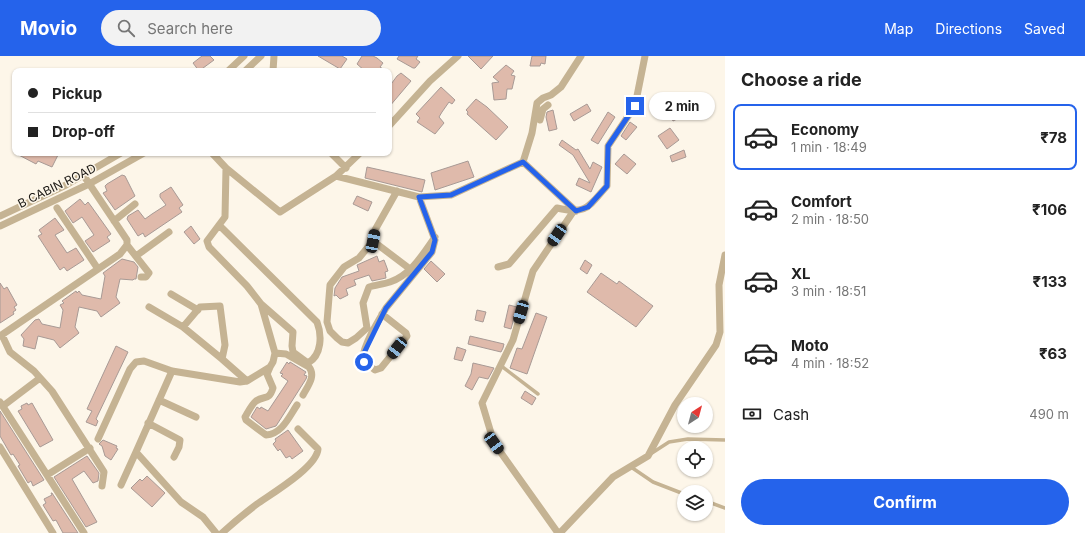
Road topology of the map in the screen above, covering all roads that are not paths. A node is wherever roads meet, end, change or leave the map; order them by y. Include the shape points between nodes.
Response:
1 (244, 56) edge
2 (261, 56) edge
3 (274, 56) edge
4 (458, 56) edge
5 (581, 56) edge
6 (646, 56) edge
7 (231, 68) edge
8 (248, 68) edge
9 (273, 68) edge
10 (548, 105) dead end
11 (540, 120) junction
12 (392, 123) edge
13 (116, 156) edge
14 (139, 156) edge
15 (215, 156) edge
16 (334, 156) edge
17 (357, 156) edge
18 (523, 162) junction
19 (226, 168) junction
20 (346, 168) junction
21 (84, 176) junction
22 (336, 176) junction
23 (89, 184) junction
24 (397, 191) junction
25 (419, 197) junction
26 (135, 204) dead end
27 (57, 208) dead end
28 (575, 211) junction
29 (0, 216) edge
30 (114, 221) junction
31 (219, 225) junction
32 (0, 226) edge
33 (169, 232) dead end
34 (434, 237) junction
35 (373, 241) junction
36 (127, 245) junction
37 (725, 255) edge
38 (136, 256) junction
39 (498, 267) dead end
40 (98, 269) junction
41 (410, 269) junction
42 (141, 277) dead end
43 (171, 294) dead end
44 (261, 304) junction
45 (149, 307) dead end
46 (198, 310) junction
47 (382, 314) junction
48 (184, 327) junction
49 (1, 336) edge
50 (275, 353) junction
51 (222, 359) junction
52 (500, 366) junction
53 (270, 367) junction
54 (172, 370) junction
55 (40, 378) junction
56 (247, 381) junction
57 (538, 394) dead end
58 (303, 395) dead end
59 (159, 400) junction
60 (1, 404) edge
61 (297, 405) dead end
62 (196, 417) dead end
63 (148, 423) junction
64 (298, 429) dead end
65 (98, 439) dead end
66 (725, 440) edge
67 (0, 447) edge
68 (90, 448) junction
69 (136, 452) junction
70 (648, 456) junction
71 (174, 457) dead end
72 (630, 466) junction
73 (47, 475) junction
74 (121, 484) dead end
75 (102, 486) dead end
76 (677, 491) edge
77 (713, 504) edge
78 (725, 508) edge
79 (53, 533) edge
80 (84, 533) edge
81 (216, 533) edge
82 (222, 533) edge
83 (559, 533) edge

1 - 7 street
2 - 8 street
3 - 9 street
4 - 12 street via 430,81
5 - 11 street via 561,87 537,103
6 - 28 street via 635,106 608,146 607,186 588,207
10 - 11 street via 543,108
11 - 18 street
13 - 21 street
14 - 23 street, B CABIN ROAD
15 - 19 street
16 - 20 street
17 - 20 street
18 - 25 street via 451,195
18 - 28 street
19 - 22 street via 280,212
19 - 31 street via 226,212
20 - 22 street
21 - 23 street
21 - 29 street
22 - 24 street
23 - 30 street
23 - 32 street, B CABIN ROAD
24 - 25 street
24 - 35 street via 375,230
25 - 34 street
26 - 30 street
27 - 40 street
28 - 39 street via 557,208 510,264
28 - 52 street via 533,271 513,340
30 - 36 street via 127,240
31 - 44 street via 208,238 209,247
31 - 44 street via 317,322 322,336 312,360 308,363 293,352 292,332
33 - 38 street
34 - 41 street via 418,262
34 - 47 street via 432,252
35 - 41 street
35 - 41 street via 359,258 344,267 330,285 327,322 330,330 342,342 348,343 367,328 363,303 369,287 392,282
36 - 38 street
36 - 40 street via 120,254
37 - 70 street via 719,285 720,332 716,345 675,405
38 - 42 street via 149,272 146,277
40 - 49 street
43 - 46 street
44 - 50 street
45 - 48 street
46 - 48 street
46 - 51 street via 200,307 220,306 225,345
47 - 47 street via 407,336 378,370 372,369 362,360
48 - 51 street
49 - 55 street via 10,352
50 - 53 street
50 - 58 street via 286,354 311,370 312,379
51 - 56 street
52 - 57 lane
52 - 83 street via 482,403 494,443
53 - 56 street
53 - 61 street via 267,374 273,388 268,397 254,402 245,417 246,420 266,434 273,434 280,429
54 - 56 street via 232,382
54 - 59 street
54 - 65 street via 144,361 136,362 130,369
55 - 60 street
55 - 68 street via 52,391
59 - 62 street
59 - 63 street
60 - 73 street
63 - 69 street
63 - 71 street via 180,440
64 - 82 street via 318,449 314,458 291,482 257,504
66 - 70 lane via 688,439 669,442
67 - 79 street
68 - 73 street
68 - 75 street via 104,472
69 - 74 street
69 - 81 street via 181,502 203,517
70 - 72 street
72 - 76 lane via 653,482
72 - 83 street via 613,477
73 - 80 street
77 - 78 lane

